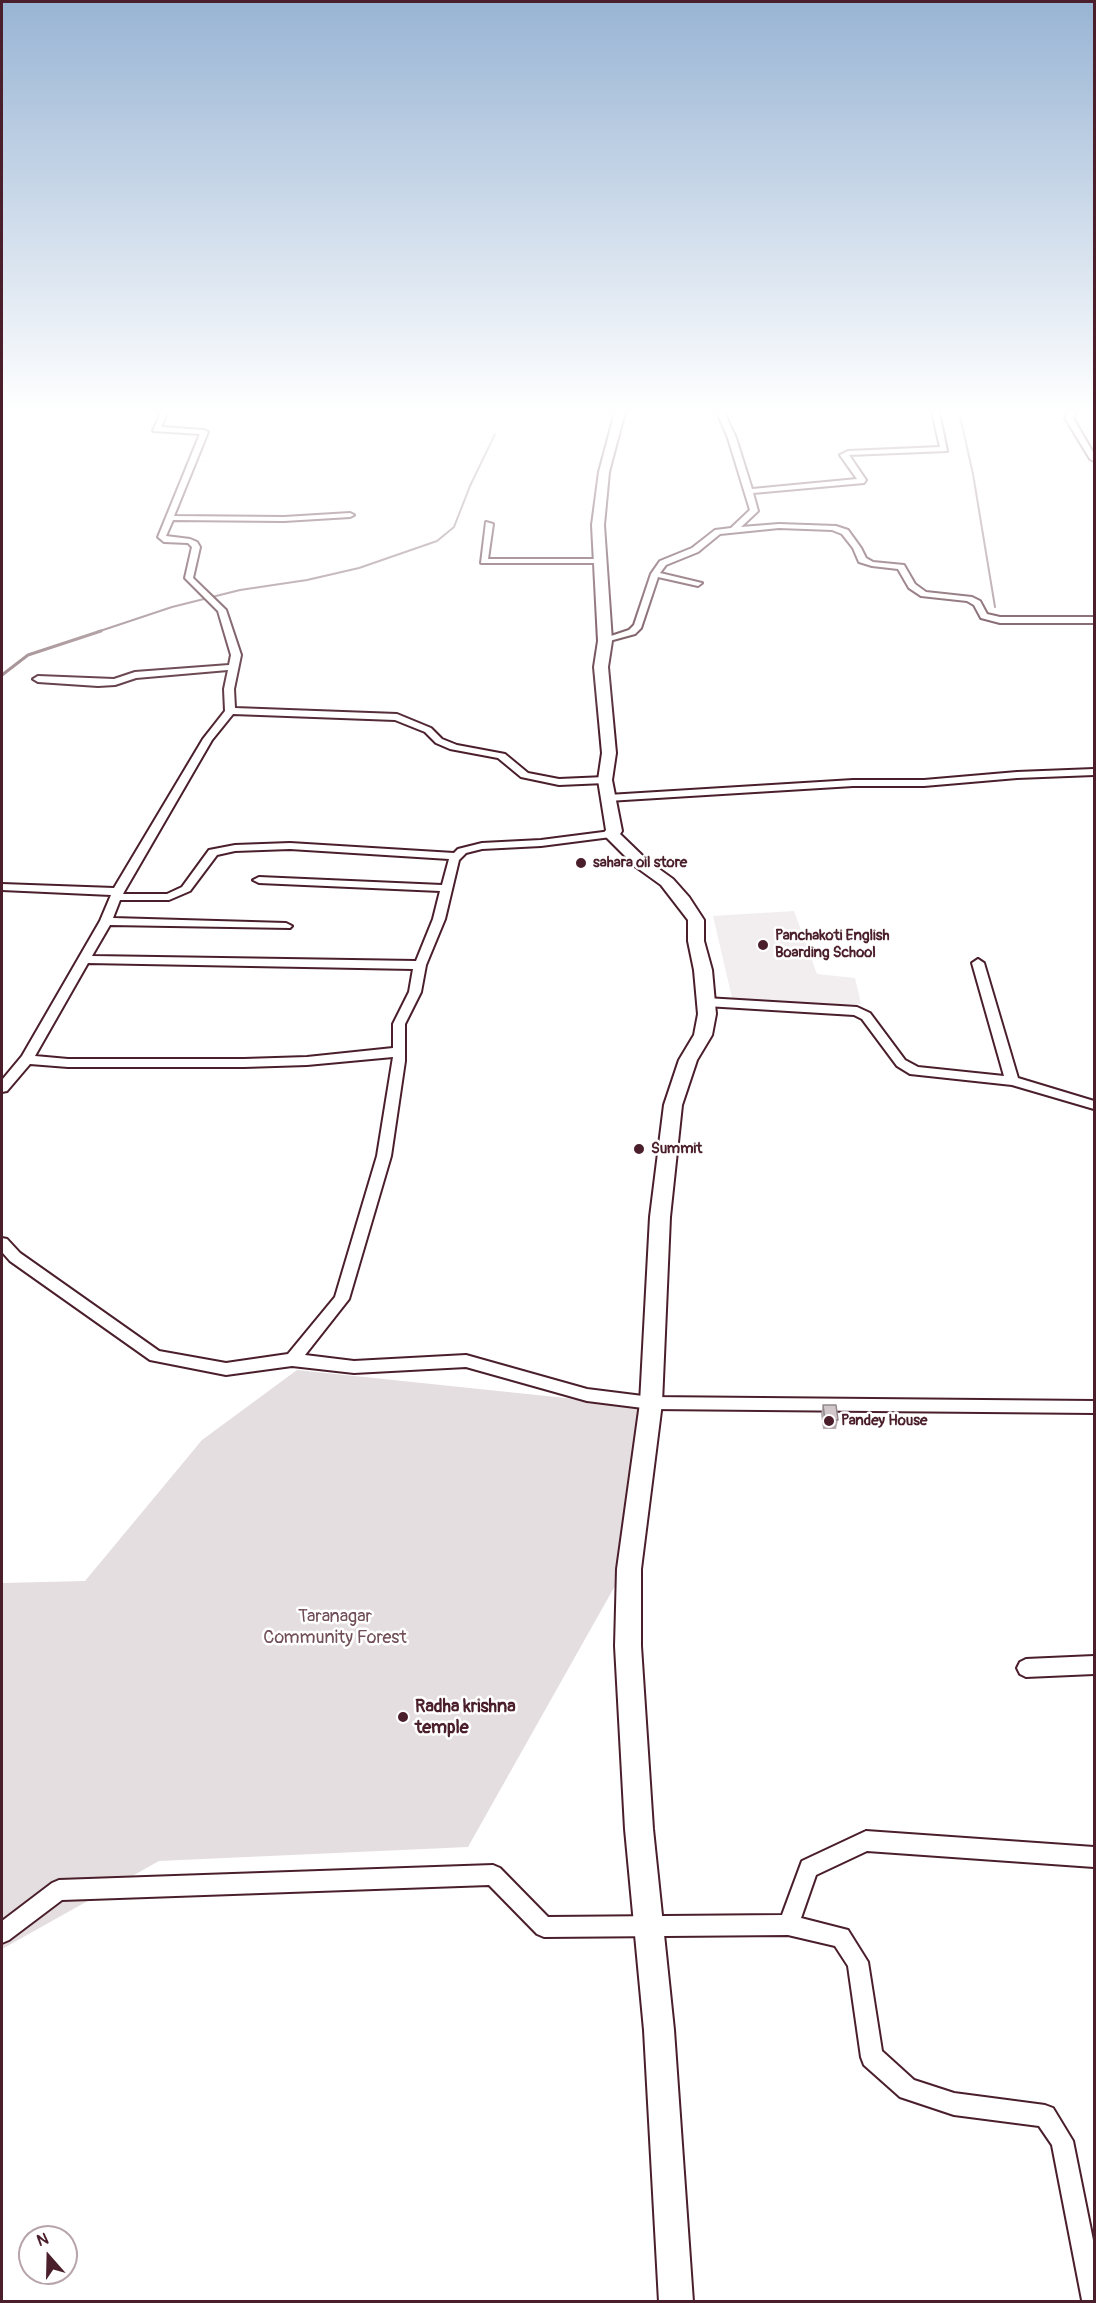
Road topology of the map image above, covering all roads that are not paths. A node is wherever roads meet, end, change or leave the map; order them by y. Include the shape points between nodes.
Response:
1 (169, 519) edge
2 (598, 519) edge
3 (746, 519) edge
4 (489, 524) dead end
5 (735, 529) junction
6 (600, 561) junction
7 (656, 574) junction
8 (698, 584) dead end
9 (1095, 620) edge
10 (605, 641) junction
11 (234, 667) junction
12 (38, 679) dead end
13 (230, 711) junction
14 (1095, 772) edge
15 (606, 789) junction
16 (611, 834) junction
17 (457, 856) junction
18 (259, 880) dead end
19 (2, 887) edge
20 (446, 888) junction
21 (117, 894) junction
22 (106, 921) junction
23 (286, 926) dead end
24 (83, 959) junction
25 (978, 963) dead end
26 (420, 965) junction
27 (706, 1002) junction
28 (399, 1052) junction
29 (27, 1059) junction
30 (1012, 1081) junction
31 (3, 1085) edge
32 (1095, 1105) edge
33 (2, 1243) edge
34 (292, 1360) junction
35 (651, 1403) junction
36 (1095, 1407) edge
37 (1095, 1665) edge
38 (1026, 1668) dead end
39 (1095, 1857) edge
40 (649, 1924) junction
41 (788, 1924) junction
42 (2, 1933) edge
43 (1095, 2300) edge
44 (676, 2301) edge

1 - 11 street via 162,537 189,541 196,547 189,578 222,610 236,655
2 - 6 street
3 - 5 street
4 - 6 street via 484,561
5 - 7 street via 718,532 695,550 669,559
5 - 9 street via 796,526 840,530 849,535 862,560 901,567 912,586 924,594 969,599 977,603 984,616 1000,620
6 - 10 street
7 - 8 street
7 - 10 street via 638,626
10 - 15 street via 601,667 609,753
11 - 12 street via 135,675 115,682
11 - 13 street
13 - 15 street via 397,717 454,747 501,756 525,775
13 - 21 street via 208,739
14 - 15 street via 924,783
15 - 16 street via 614,831
16 - 17 street via 482,846
16 - 27 street via 668,882 696,920
17 - 20 street
17 - 21 street via 290,846 235,848 213,852 186,889 169,897
18 - 20 street
19 - 21 street
20 - 26 street via 439,919
21 - 22 street
22 - 23 street
22 - 24 street
24 - 26 street
24 - 29 street
25 - 30 street
26 - 28 street via 415,992 399,1024
27 - 30 street via 857,1011 866,1016 901,1063 915,1071
27 - 35 street via 703,1035 688,1060 673,1105 660,1217
28 - 29 street via 244,1063 68,1063
28 - 34 street via 384,1156 342,1299
29 - 31 street
30 - 32 street
33 - 34 street via 15,1257 154,1356 226,1369
34 - 35 street via 354,1366 466,1361 587,1395
35 - 36 street
35 - 40 street via 633,1525 628,1635 639,1830
37 - 38 street
39 - 41 street via 866,1841 809,1868
40 - 41 street
40 - 42 street via 544,1927 493,1875 59,1890
40 - 44 street
41 - 43 street via 841,1937 858,1962 872,2057 909,2089 954,2104 1045,2116 1062,2141

